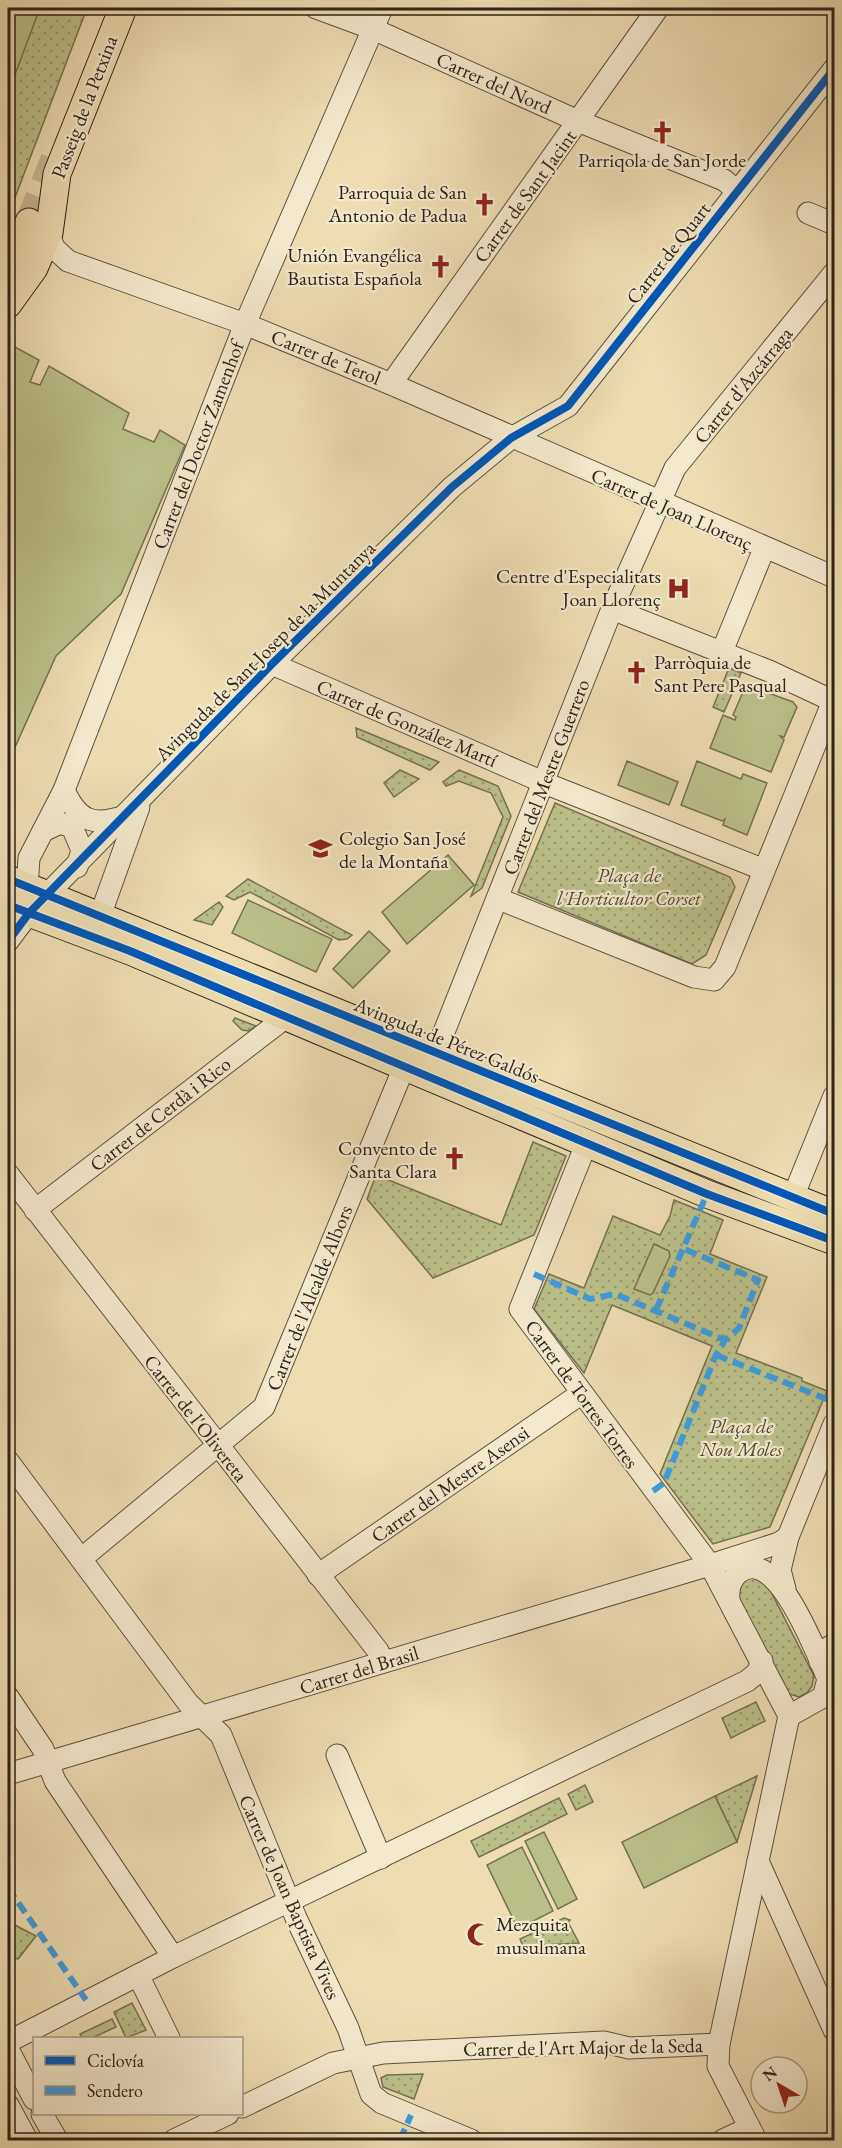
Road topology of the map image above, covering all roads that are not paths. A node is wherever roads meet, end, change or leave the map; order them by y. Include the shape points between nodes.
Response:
1 (123, 8) edge
2 (316, 8) edge
3 (382, 8) edge
4 (658, 8) edge
5 (373, 29) junction
6 (834, 69) edge
7 (578, 121) junction
8 (737, 191) junction
9 (808, 213) dead end
10 (834, 224) edge
11 (39, 227) junction
12 (16, 255) tunnel mouth
13 (834, 273) edge
14 (8, 304) edge
15 (246, 324) junction
16 (391, 384) junction
17 (511, 438) junction
18 (658, 502) junction
19 (764, 549) junction
20 (834, 577) edge
21 (612, 609) junction
22 (721, 654) junction
23 (273, 664) junction
24 (542, 782) junction
25 (64, 790) junction
26 (147, 793) junction
27 (125, 816) junction
28 (44, 831) junction
29 (77, 867) junction
30 (762, 869) junction
31 (24, 896) edge
32 (499, 899) junction
33 (96, 926) junction
34 (8, 941) edge
35 (285, 1018) junction
36 (436, 1052) junction
37 (404, 1067) junction
38 (834, 1096) edge
39 (587, 1142) junction
40 (8, 1174) edge
41 (793, 1197) junction
42 (35, 1210) junction
43 (834, 1214) edge
44 (834, 1241) edge
45 (582, 1393) junction
46 (834, 1424) edge
47 (218, 1445) junction
48 (8, 1461) edge
49 (788, 1537) junction
50 (81, 1559) junction
51 (710, 1565) junction
52 (318, 1575) junction
53 (788, 1596) junction
54 (729, 1600) junction
55 (834, 1644) edge
56 (762, 1661) junction
57 (383, 1662) junction
58 (827, 1678) edge
59 (8, 1697) edge
60 (201, 1716) junction
61 (789, 1716) junction
62 (337, 1755) dead end
63 (48, 1762) junction
64 (8, 1774) edge
65 (381, 1858) junction
66 (758, 1861) junction
67 (290, 1902) junction
68 (173, 1957) junction
69 (138, 1975) junction
70 (834, 2030) edge
71 (169, 2037) edge
72 (8, 2042) edge
73 (719, 2044) junction
74 (8, 2049) edge
75 (359, 2058) junction
76 (33, 2097) edge
77 (8, 2105) edge
78 (243, 2107) edge
79 (43, 2115) edge
80 (214, 2117) edge
81 (752, 2134) edge
82 (27, 2140) edge
83 (57, 2140) edge
84 (174, 2140) edge
85 (471, 2140) edge
86 (723, 2140) edge

1 - 11 main road, Passeig de la Petxina
2 - 5 street, Carrer del Nord
3 - 5 street, Carrer del Doctor Zamenhof
4 - 7 street, Carrer de Sant Jacint
5 - 7 street, Carrer del Nord
5 - 15 street, Carrer del Doctor Zamenhof
6 - 8 street, Carrer de Quart
7 - 8 street, Carrer del Nord via 724,180
7 - 16 street, Carrer de Sant Jacint
8 - 17 street, Carrer de Quart via 568,406
9 - 10 street
11 - 12 main road, Passeig de la Petxina
11 - 14 main road, Passeig de la Petxina via 34,268
11 - 15 street, Carrer de Terol via 68,261
13 - 18 street, Carrer d'Azcárraga via 675,468
15 - 16 street, Carrer de Terol
15 - 25 street, Carrer del Doctor Zamenhof
16 - 17 street, Carrer de Terol
17 - 18 street, Carrer de Joan Llorenç
17 - 23 street, Avinguda de Sant Josep de la Muntanya via 452,487
18 - 19 street, Carrer de Joan Llorenç
18 - 21 street, Carrer del Mestre Guerrero
19 - 20 street, Carrer de Joan Llorenç
19 - 22 street
21 - 22 street
21 - 24 street, Carrer del Mestre Guerrero
22 - 30 street via 769,671 832,701
23 - 24 street, Carrer de González Martí
23 - 26 street, Avinguda de Sant Josep de la Muntanya
24 - 30 street
24 - 32 street, Carrer del Mestre Guerrero
25 - 27 street via 83,817 101,822
25 - 28 street, Carrer del Doctor Zamenhof
26 - 27 street, Avinguda de Sant Josep de la Muntanya
26 - 33 street, Avinguda de Sant Josep de la Muntanya
27 - 29 street, Avinguda de Sant Josep de la Muntanya
28 - 29 street via 60,823 72,827 82,850
28 - 31 street, Carrer del Doctor Zamenhof via 29,858
29 - 31 street, Avinguda de Sant Josep de la Muntanya
30 - 32 street via 725,967 714,980 694,977
31 - 33 main road, Avinguda de Pérez Galdós
31 - 34 street, Avinguda de Sant Josep de la Muntanya
32 - 36 street, Carrer del Mestre Guerrero
33 - 35 main road, Avinguda de Pérez Galdós
33 - 36 main road, Avinguda de Pérez Galdós
35 - 37 main road, Avinguda de Pérez Galdós
35 - 42 street, Carrer de Cerdà i Rico
36 - 41 main road, Avinguda de Pérez Galdós
37 - 39 main road, Avinguda de Pérez Galdós
37 - 47 street, Carrer de l'Alcalde Albors via 264,1407
38 - 41 street
39 - 44 main road, Avinguda de Pérez Galdós via 707,1194
39 - 45 street, Carrer de Torres Torres via 520,1309
40 - 42 street, Carrer de l'Olivereta
41 - 43 main road, Avinguda de Pérez Galdós
42 - 47 street, Carrer de l'Olivereta
45 - 51 street, Carrer de Torres Torres
45 - 52 street, Carrer del Mestre Asensi
46 - 49 street
47 - 50 street, Carrer de l'Alcalde Albors
47 - 52 street, Carrer de l'Olivereta
48 - 50 street, Carrer de Joan Baptista Vives
49 - 51 street, Carrer del Brasil
49 - 53 street via 780,1570
50 - 60 street, Carrer de Joan Baptista Vives
51 - 54 street, Carrer de Torres Torres
51 - 57 street, Carrer del Brasil
52 - 57 street, Carrer de l'Olivereta
53 - 54 street via 776,1579 757,1567 736,1575 729,1587
53 - 58 street
54 - 56 street, Carrer de Torres Torres
55 - 58 street via 823,1651
56 - 61 street, Carrer de Torres Torres
56 - 65 street via 757,1673 747,1681
57 - 60 street, Carrer del Brasil
58 - 61 street via 823,1697
59 - 63 street
60 - 63 street, Carrer del Brasil
60 - 67 street, Carrer de Joan Baptista Vives via 220,1735
61 - 66 street
62 - 65 street
63 - 64 street, Carrer del Brasil
63 - 68 street via 55,1782
65 - 67 street
66 - 70 street
66 - 73 street
67 - 68 street
67 - 75 street, Carrer de Joan Baptista Vives
68 - 69 street
69 - 71 street
69 - 72 street
73 - 75 street, Carrer de l'Art Major de la Seda via 629,2048 604,2042 383,2053
73 - 81 street via 718,2067
74 - 76 street
75 - 78 street, Carrer de l'Art Major de la Seda via 333,2063
75 - 85 street, Carrer de Joan Baptista Vives via 370,2094 382,2103
77 - 82 street
79 - 83 street
80 - 84 street
81 - 86 street

